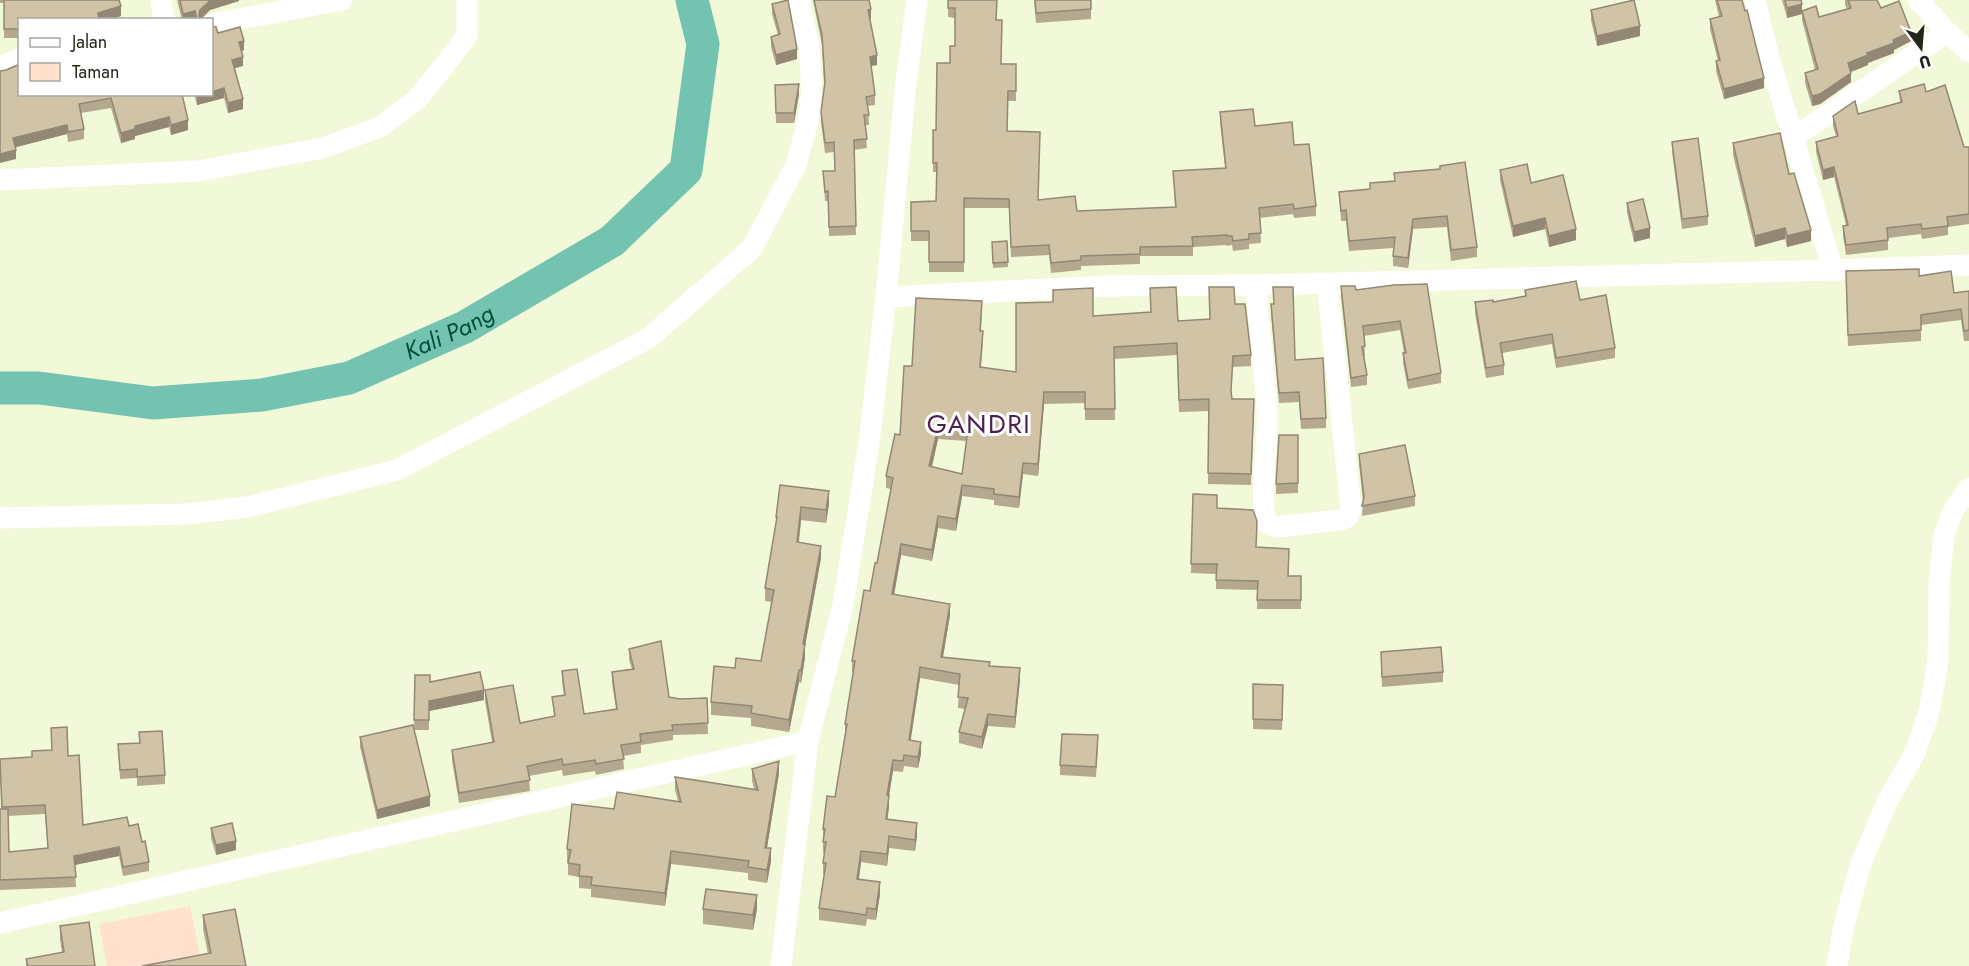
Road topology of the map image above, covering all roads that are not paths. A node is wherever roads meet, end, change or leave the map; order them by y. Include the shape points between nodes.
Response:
1 (161, 0) edge
2 (342, 0) edge
3 (468, 0) edge
4 (799, 0) edge
5 (916, 0) edge
6 (1755, 0) edge
7 (1918, 0) edge
8 (164, 18) edge
9 (213, 24) edge
10 (1947, 32) junction
11 (1969, 52) edge
12 (18, 60) edge
13 (0, 68) edge
14 (1793, 138) junction
15 (0, 180) edge
16 (1969, 265) edge
17 (1833, 270) junction
18 (1327, 283) junction
19 (1256, 285) junction
20 (886, 297) junction
21 (1969, 488) edge
22 (0, 518) edge
23 (808, 741) junction
24 (0, 923) edge
25 (781, 966) edge
26 (1837, 966) edge

1 - 8 street
2 - 9 street
3 - 15 street via 466,35 416,100 380,126 323,148 198,171
4 - 22 street via 809,47 812,92 796,165 752,248 649,339 397,470 246,507 187,514
5 - 20 street
6 - 14 street
7 - 10 street
10 - 11 street
10 - 14 street
12 - 13 street
14 - 17 street
16 - 17 street
17 - 18 street
18 - 19 street
18 - 19 street via 1350,513 1339,520 1276,526 1267,523 1263,504 1267,413
19 - 20 street via 1106,286
20 - 23 street via 869,442 843,605
21 - 26 street via 1953,511 1944,535 1938,661 1929,712 1915,753 1887,802 1860,866
23 - 24 street
23 - 25 street

